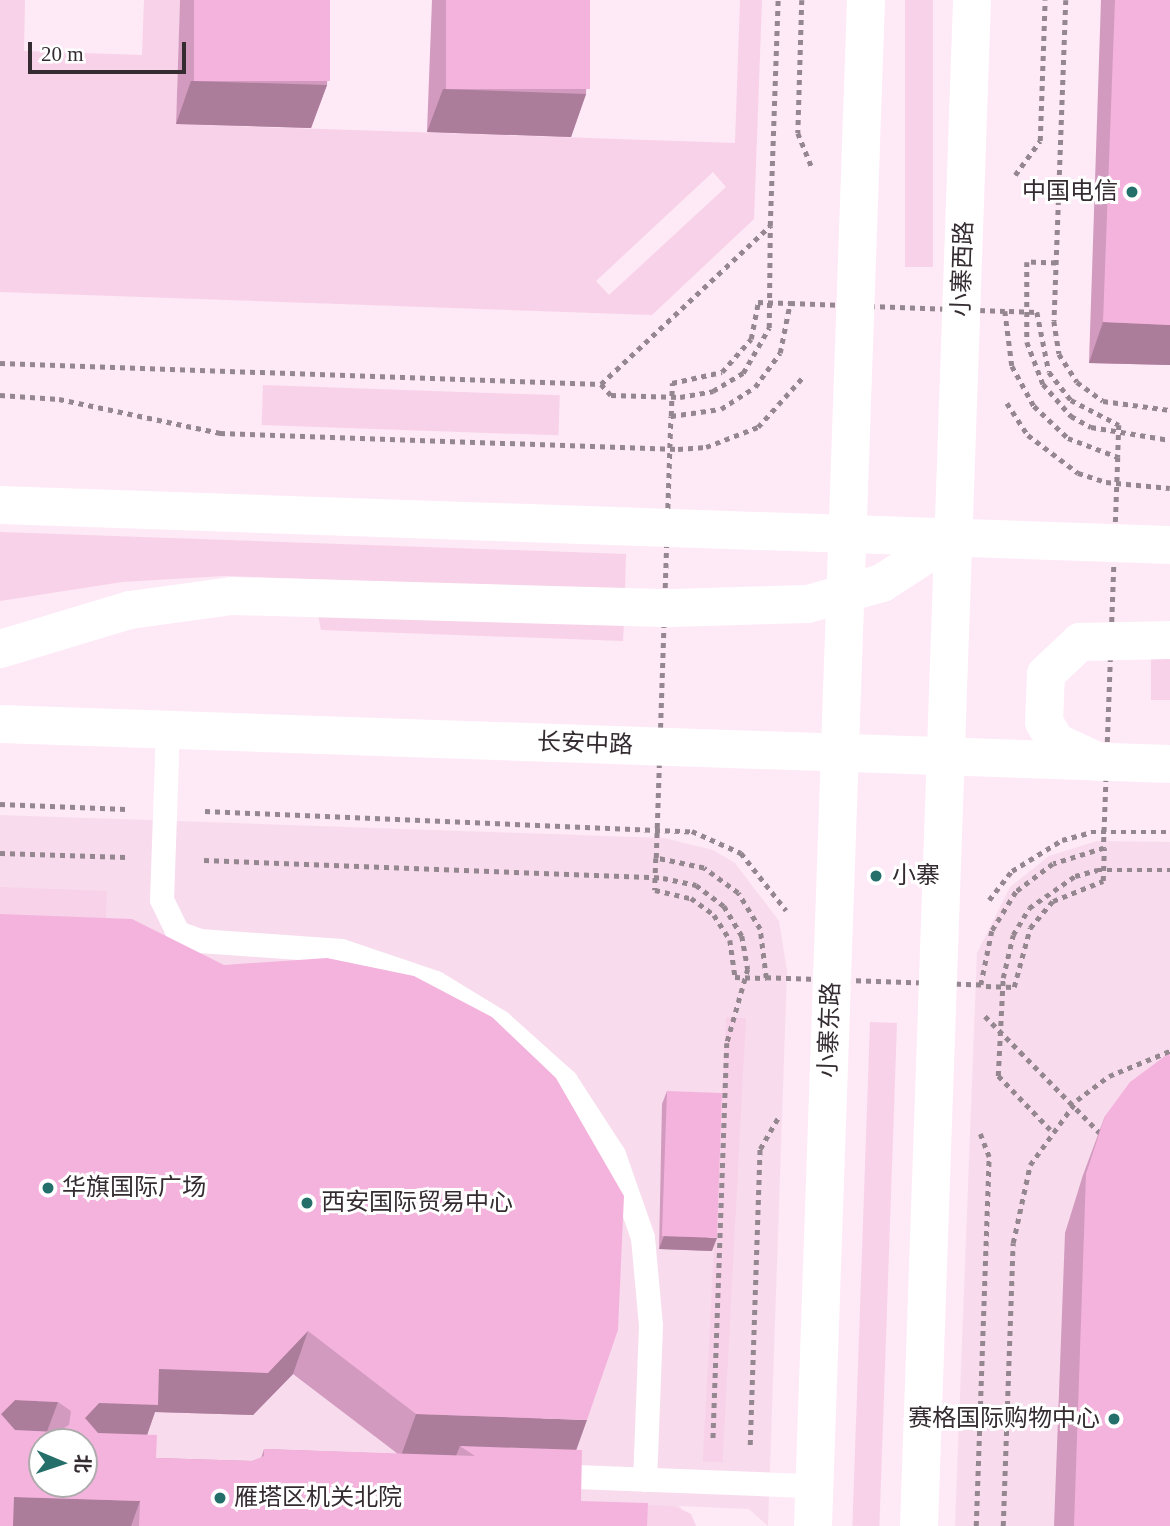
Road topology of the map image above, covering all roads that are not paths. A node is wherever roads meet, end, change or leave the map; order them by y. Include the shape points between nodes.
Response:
1 (866, 0) edge
2 (972, 0) edge
3 (0, 505) edge
4 (847, 534) junction
5 (953, 537) junction
6 (1170, 545) edge
7 (845, 595) junction
8 (1170, 640) edge
9 (0, 649) edge
10 (0, 724) edge
11 (168, 730) junction
12 (840, 753) junction
13 (946, 757) junction
14 (1099, 762) junction
15 (1170, 765) edge
16 (522, 1475) edge
17 (645, 1480) junction
18 (814, 1486) junction
19 (813, 1526) edge
20 (919, 1526) edge

1 - 4 main road
2 - 5 main road, 小寨西路
3 - 4 main road
4 - 5 main road
4 - 7 main road, 小寨东路
5 - 6 main road
5 - 7 main road via 919,564
5 - 13 main road
7 - 9 main road via 738,609 221,597 130,610
7 - 12 main road, 小寨东路
8 - 14 main road via 1080,642 1046,674 1040,697 1050,732 1076,756
10 - 11 main road, 长安中路
11 - 12 main road, 长安中路
11 - 17 lane via 162,908 185,937 342,951 404,969 500,1022 566,1082 614,1155 643,1237 651,1326
12 - 13 main road, 长安中路
12 - 18 main road, 小寨东路
13 - 14 main road, 长安中路
13 - 20 main road
14 - 15 main road, 长安中路
16 - 17 lane
17 - 18 lane
18 - 19 main road, 小寨东路

